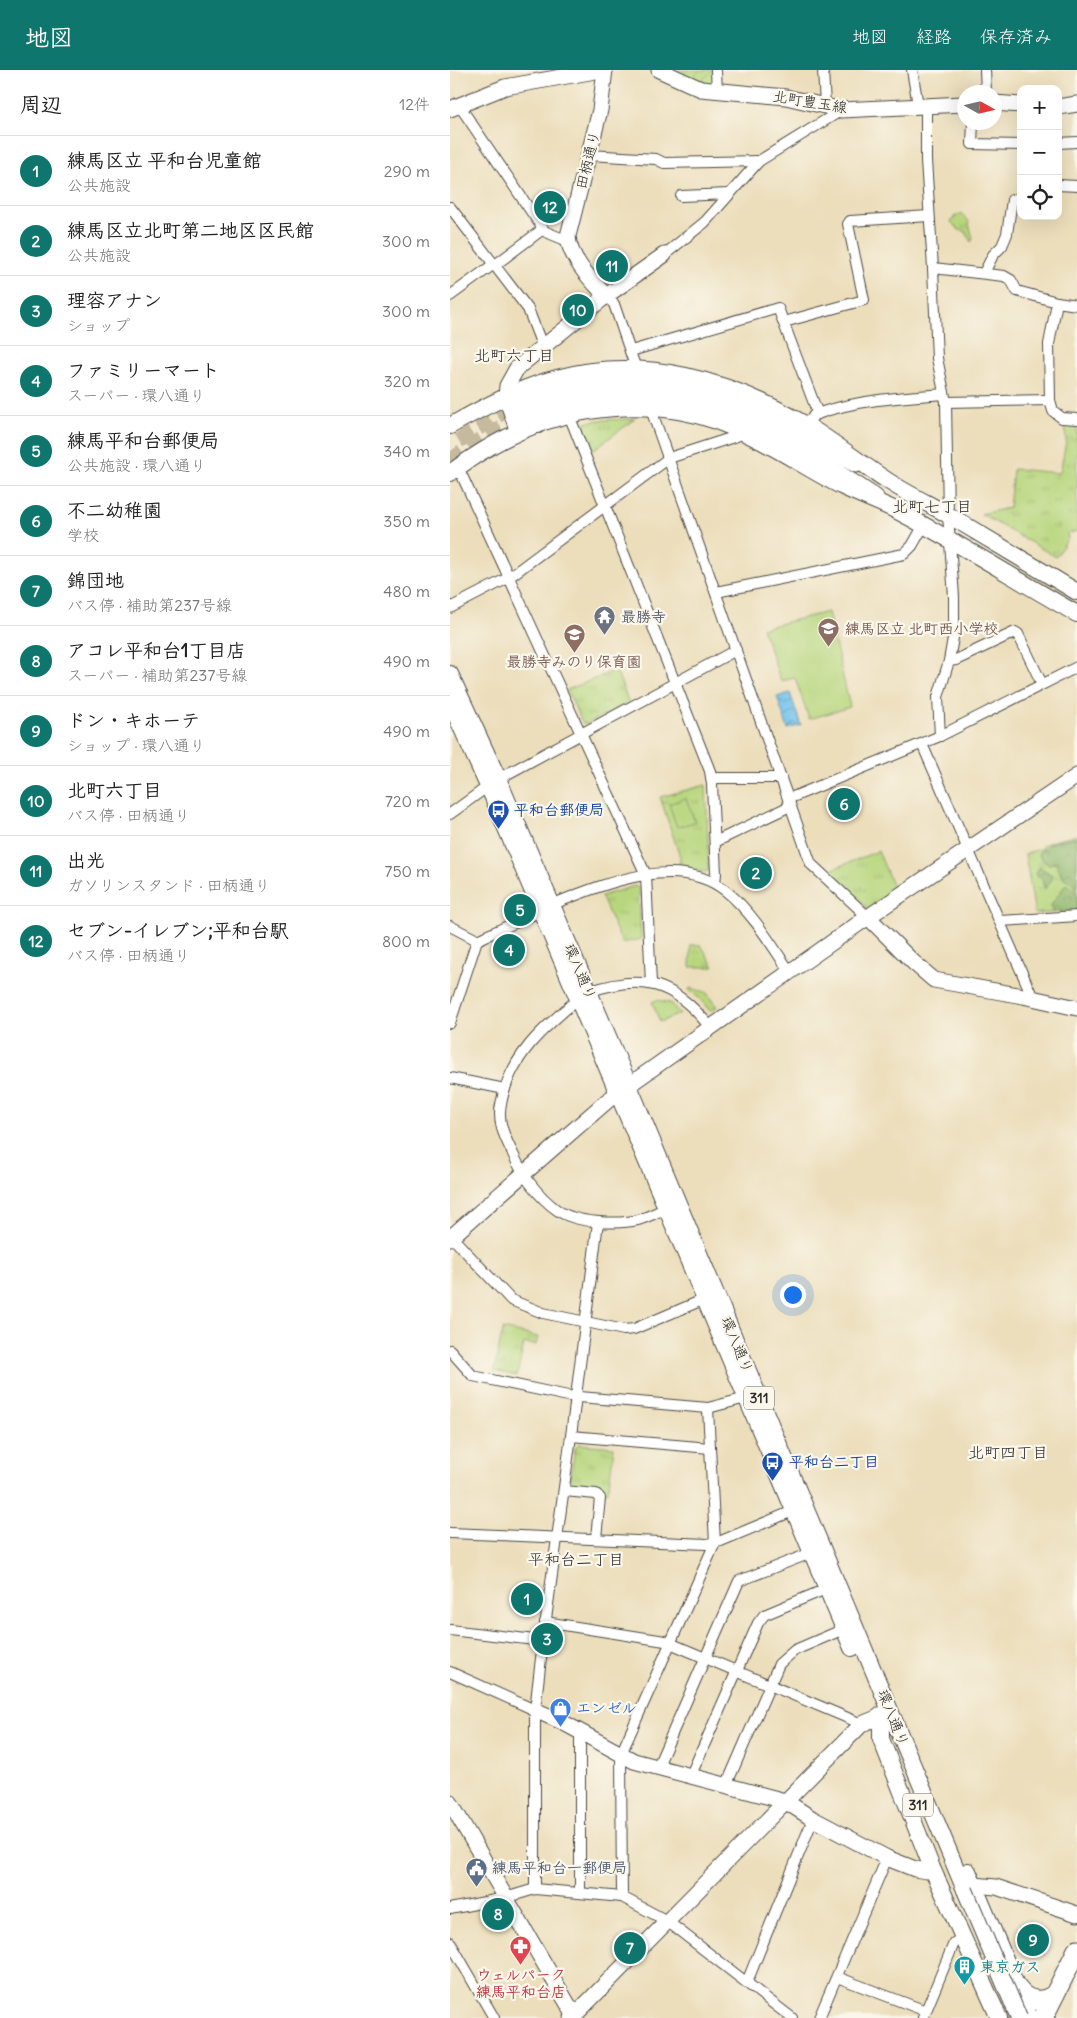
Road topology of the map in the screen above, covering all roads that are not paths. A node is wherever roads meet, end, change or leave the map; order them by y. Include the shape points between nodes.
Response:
1 (603, 70) edge
2 (659, 70) edge
3 (716, 70) edge
4 (824, 70) edge
5 (912, 70) edge
6 (985, 70) edge
7 (986, 85) edge
8 (717, 92) junction
9 (957, 104) edge
10 (1002, 104) edge
11 (1077, 104) edge
12 (825, 105) junction
13 (922, 105) junction
14 (1017, 105) edge
15 (1062, 106) edge
16 (455, 107) edge
17 (842, 110) junction
18 (973, 130) edge
19 (1077, 142) edge
20 (1062, 143) edge
21 (1017, 145) edge
22 (589, 155) junction
23 (759, 161) junction
24 (1062, 186) edge
25 (1077, 186) edge
26 (730, 194) junction
27 (681, 196) dead end
28 (1017, 199) edge
29 (450, 207) edge
30 (929, 216) junction
31 (543, 229) junction
32 (568, 241) junction
33 (664, 255) joint
34 (494, 264) junction
35 (934, 268) junction
36 (984, 273) junction
37 (450, 296) edge
38 (606, 296) junction
39 (1056, 302) junction
40 (1077, 305) edge
41 (784, 322) junction
42 (543, 348) junction
43 (631, 351) junction
44 (636, 369) junction
45 (506, 397) junction
46 (945, 398) junction
47 (1050, 400) junction
48 (532, 406) junction
49 (654, 408) junction
50 (569, 416) junction
51 (812, 419) junction
52 (1077, 419) edge
53 (450, 426) edge
54 (739, 431) junction
55 (518, 432) junction
56 (670, 458) junction
57 (454, 470) edge
58 (888, 481) junction
59 (606, 505) junction
60 (901, 513) junction
61 (948, 515) junction
62 (924, 525) junction
63 (950, 541) junction
64 (508, 578) junction
65 (716, 592) junction
66 (1077, 592) edge
67 (450, 608) edge
68 (1077, 614) edge
69 (736, 650) junction
70 (949, 660) junction
71 (1077, 667) edge
72 (450, 674) edge
73 (676, 682) junction
74 (1042, 684) junction
75 (450, 702) edge
76 (454, 719) edge
77 (581, 734) junction
78 (940, 736) junction
79 (922, 744) junction
80 (1077, 776) edge
81 (781, 778) junction
82 (712, 779) junction
83 (493, 782) junction
84 (789, 802) junction
85 (450, 814) edge
86 (715, 842) junction
87 (969, 849) junction
88 (646, 875) junction
89 (715, 883) junction
90 (546, 908) junction
91 (1077, 916) edge
92 (868, 917) junction
93 (1001, 921) junction
94 (450, 926) edge
95 (477, 940) junction
96 (790, 972) junction
97 (651, 984) junction
98 (583, 996) junction
99 (1034, 998) junction
100 (1077, 1008) edge
101 (450, 1022) edge
102 (710, 1027) junction
103 (450, 1078) edge
104 (505, 1089) junction
105 (624, 1089) junction
106 (523, 1174) junction
107 (667, 1208) junction
108 (598, 1222) junction
109 (450, 1236) edge
110 (705, 1299) junction
111 (586, 1323) junction
112 (450, 1350) edge
113 (576, 1397) junction
114 (746, 1398) junction
115 (708, 1408) junction
116 (571, 1436) junction
117 (710, 1448) junction
118 (564, 1491) junction
119 (793, 1511) junction
120 (450, 1533) edge
121 (557, 1537) junction
122 (596, 1538) junction
123 (715, 1543) junction
124 (811, 1553) junction
125 (826, 1589) junction
126 (545, 1622) junction
127 (844, 1629) junction
128 (450, 1630) edge
129 (542, 1641) junction
130 (671, 1644) junction
131 (706, 1658) junction
132 (737, 1671) junction
133 (450, 1672) edge
134 (769, 1684) junction
135 (535, 1710) junction
136 (886, 1714) junction
137 (862, 1724) junction
138 (582, 1733) junction
139 (621, 1754) junction
140 (657, 1768) junction
141 (690, 1777) junction
142 (726, 1786) junction
143 (785, 1801) junction
144 (450, 1802) edge
145 (813, 1819) junction
146 (887, 1858) junction
147 (932, 1868) junction
148 (535, 1889) junction
149 (965, 1890) junction
150 (580, 1892) junction
151 (622, 1897) junction
152 (506, 1898) junction
153 (450, 1909) edge
154 (1077, 1914) edge
155 (667, 1921) junction
156 (962, 1938) junction
157 (450, 1942) edge
158 (1077, 1950) edge
159 (1008, 1967) junction
160 (1077, 1976) edge
161 (836, 1977) junction
162 (747, 1982) junction
163 (983, 1984) junction
164 (1017, 1988) junction
165 (1055, 1994) junction
166 (924, 2015) edge
167 (574, 2017) edge
168 (494, 2018) edge
169 (792, 2018) edge
170 (819, 2018) edge
171 (999, 2018) edge
172 (1008, 2018) edge
173 (1020, 2018) edge
174 (1030, 2018) edge
175 (1043, 2018) edge
176 (1056, 2018) edge

1 - 16 street via 505,87
1 - 22 street, 田柄通り via 602,102
2 - 8 street, 北町豊玉線 via 689,85
3 - 8 street
4 - 12 street
5 - 13 street
6 - 7 street
8 - 12 street, 北町豊玉線
9 - 13 street, 北町豊玉線
10 - 14 street
11 - 15 street
12 - 17 street, 北町豊玉線
13 - 17 street, 北町豊玉線
13 - 30 street
16 - 31 street
17 - 23 street
18 - 21 street via 972,144
19 - 20 street
22 - 23 street via 656,159 664,163
22 - 32 street, 田柄通り
23 - 26 street
24 - 25 street
26 - 27 street
26 - 33 street via 706,222
28 - 36 street via 1012,201 1002,246
29 - 34 street
30 - 35 street
30 - 41 street via 850,221 864,300
31 - 32 street
31 - 34 street
32 - 38 street via 579,263
33 - 38 street
34 - 37 street
34 - 42 street via 528,309
35 - 36 street
35 - 46 street via 937,358
36 - 39 street via 1004,276 1011,280 1017,291
38 - 42 street
38 - 43 street via 614,304
39 - 40 street
39 - 47 street via 1049,344
41 - 43 street via 776,308
41 - 51 street
42 - 45 street via 514,371
43 - 44 street
44 - 48 main road via 558,377
44 - 51 main road via 684,374 713,382
45 - 48 main road
45 - 53 main road
45 - 55 street
46 - 47 street
46 - 51 street via 887,399
46 - 61 street
47 - 52 street via 1053,412 1062,418
48 - 50 main road
48 - 55 main road
48 - 58 street via 569,388 607,382 686,387 754,410
48 - 60 street via 613,395 643,395 695,403 740,418 784,440
49 - 50 main road via 610,408
49 - 54 main road via 700,416
49 - 56 street
50 - 59 street
51 - 58 main road
54 - 56 street via 737,436
54 - 60 main road via 842,486
55 - 57 main road via 489,446
56 - 59 street
56 - 65 street
57 - 64 street
58 - 61 main road
59 - 64 street
59 - 73 street
60 - 62 main road
61 - 63 street
61 - 66 main road
62 - 63 main road
62 - 65 street via 904,554
63 - 68 main road
63 - 70 street via 954,632
64 - 67 street
64 - 77 street
65 - 69 street
69 - 73 street
69 - 81 street
70 - 74 street via 956,660 1015,632
70 - 78 street via 938,697
71 - 74 street
72 - 83 main road, 環八通り / 311
73 - 77 street
73 - 82 street
74 - 78 street
75 - 76 main road, 環八通り / 311
76 - 83 main road, 環八通り / 311
77 - 83 street
77 - 88 street
78 - 79 street
79 - 84 street
79 - 87 street
80 - 87 street
81 - 82 street
81 - 84 street
82 - 86 street
83 - 85 street
83 - 90 main road, 環八通り / 311
84 - 86 street
84 - 92 street via 811,864
86 - 89 street
87 - 92 street
87 - 93 street
88 - 89 street via 685,874
88 - 90 street via 598,886
88 - 97 street
89 - 96 street via 743,907
90 - 95 street
90 - 98 main road, 環八通り / 311
91 - 93 street
92 - 96 street
92 - 99 street via 934,980
93 - 99 street
94 - 95 street
95 - 101 street
96 - 102 street
97 - 98 street via 622,983
97 - 102 street via 686,1000
98 - 104 street via 535,1036
98 - 105 main road, 環八通り / 311
99 - 100 street
102 - 105 street
103 - 104 street
104 - 106 street via 500,1110 501,1128
105 - 106 street
105 - 107 main road, 環八通り / 311
105 - 136 main road, 環八通り / 311
106 - 108 street via 558,1211 574,1218
106 - 109 street
107 - 108 street via 626,1222
107 - 110 main road, 環八通り / 311
108 - 111 street
109 - 111 street via 511,1300 543,1313
110 - 111 street via 634,1330
110 - 114 main road, 環八通り / 311
111 - 113 street
112 - 113 street via 473,1376
113 - 115 street
113 - 116 street
114 - 115 street
114 - 119 main road, 環八通り / 311
115 - 117 street
116 - 117 street
116 - 118 street
117 - 123 street
118 - 121 street
118 - 122 street via 596,1494 600,1498
119 - 123 street
119 - 124 main road, 環八通り / 311
120 - 121 street
121 - 122 street
121 - 126 street
122 - 123 street
123 - 130 street
124 - 125 main road, 環八通り / 311
124 - 131 street via 739,1581
125 - 127 main road, 環八通り / 311
125 - 132 street via 764,1615
126 - 129 street
126 - 130 street
127 - 134 street via 789,1653
127 - 136 main road, 環八通り / 311
128 - 129 street
129 - 135 street
130 - 131 street
130 - 139 street
131 - 132 street
131 - 140 street
132 - 134 street
132 - 141 street
133 - 135 street
134 - 137 street
134 - 142 street
135 - 138 street
135 - 148 street
136 - 137 street
136 - 147 main road via 881,1739
136 - 149 main road, 環八通り / 311
137 - 143 street
138 - 139 street
138 - 150 street
139 - 140 street
139 - 151 street
140 - 141 street
141 - 142 street
142 - 143 street
143 - 145 street
143 - 155 street
144 - 152 street
145 - 146 street
145 - 162 street
146 - 147 street via 915,1869 926,1871
146 - 161 street
147 - 156 main road
148 - 150 street
148 - 152 street
149 - 154 street via 996,1887
149 - 159 main road
149 - 172 main road, 環八通り / 311
149 - 173 main road, 環八通り / 311, bridge
150 - 151 street
151 - 155 street
152 - 153 street
152 - 167 street
155 - 162 street
155 - 167 street
156 - 163 main road
156 - 166 street via 954,1944
157 - 168 street
158 - 165 highway
159 - 163 main road via 1007,1983 1002,1988 991,1990
159 - 164 main road
160 - 176 highway
161 - 166 street
161 - 170 street
162 - 169 street
163 - 171 main road
164 - 165 highway via 1032,2000 1046,1999
164 - 174 main road
165 - 175 highway

